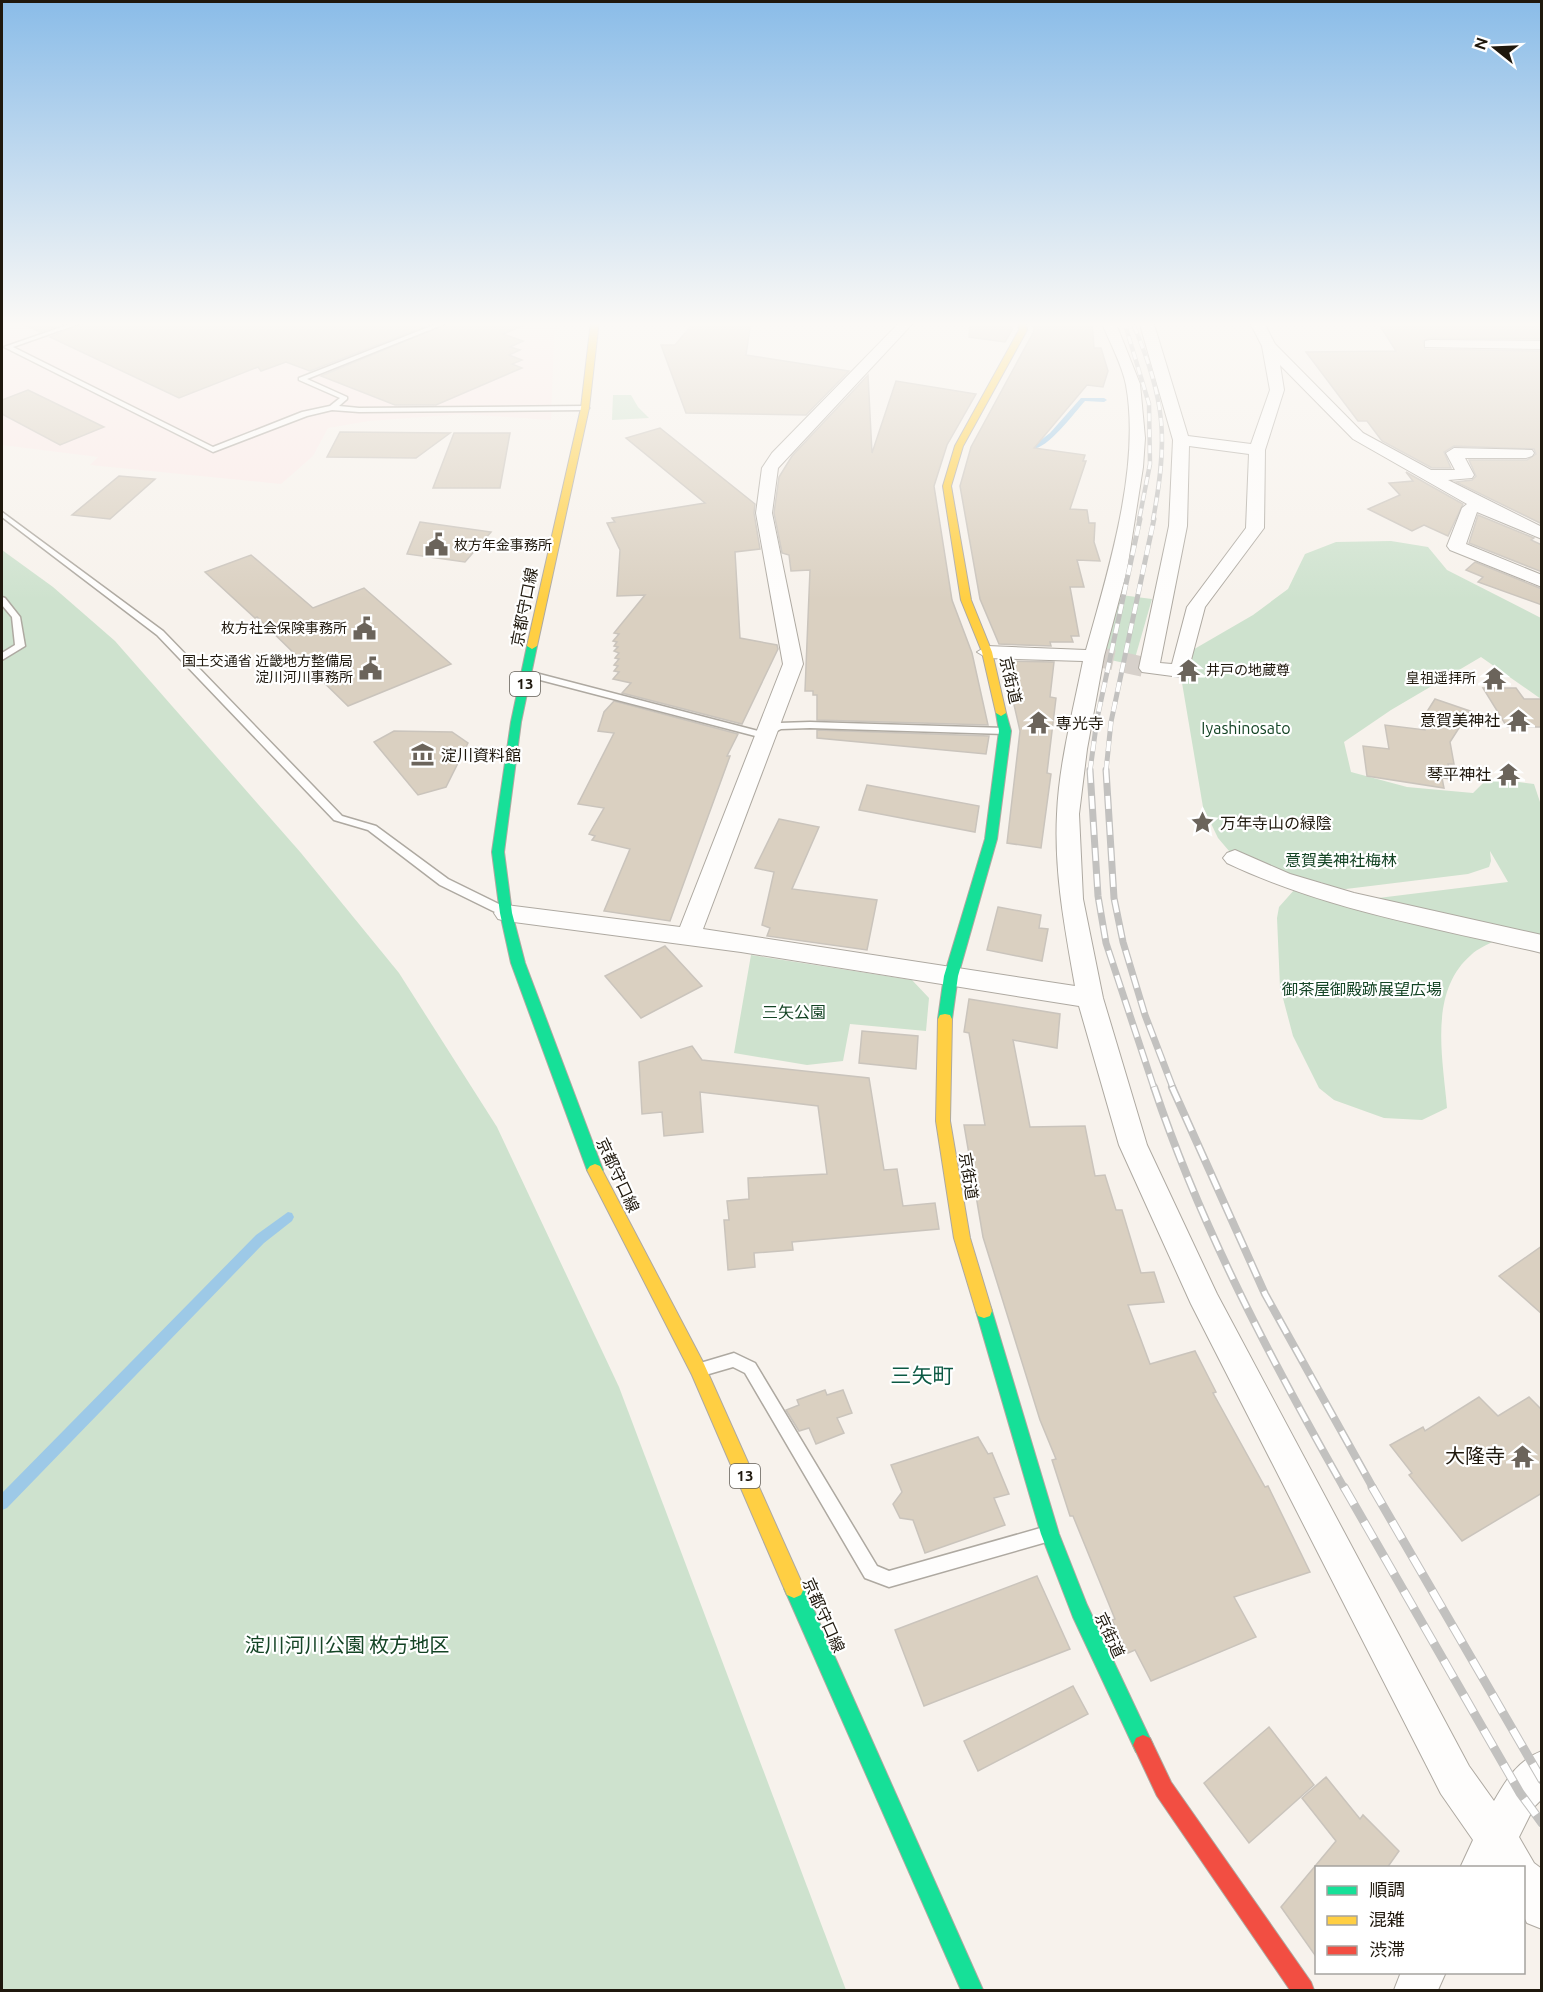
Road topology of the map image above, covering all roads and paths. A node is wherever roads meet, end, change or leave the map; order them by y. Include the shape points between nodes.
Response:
1 (141, 414) edge
2 (305, 414) edge
3 (584, 414) edge
4 (818, 414) edge
5 (977, 414) edge
6 (1135, 414) edge
7 (1173, 414) edge
8 (1269, 414) edge
9 (1336, 414) edge
10 (1181, 440) junction
11 (1257, 450) junction
12 (1526, 453) dead end
13 (1425, 475) junction
14 (1484, 506) junction
15 (2, 514) edge
16 (1542, 534) edge
17 (1542, 582) edge
18 (2, 600) edge
19 (987, 652) junction
20 (1094, 656) junction
21 (2, 657) edge
22 (528, 674) junction
23 (1005, 731) junction
24 (763, 735) junction
25 (1235, 858) dead end
26 (506, 913) junction
27 (688, 937) junction
28 (1542, 944) edge
29 (951, 976) junction
30 (1089, 998) junction
31 (698, 1370) junction
32 (1050, 1534) junction
33 (1542, 1770) edge
34 (1498, 1857) edge
35 (1525, 1881) edge
36 (1542, 1908) edge
37 (1424, 1974) edge
38 (972, 1990) edge
39 (1303, 1990) edge
40 (1415, 1990) edge

1 - 2 lane via 213,450
3 - 22 main road, 京都守口線 / 13 via 551,552
4 - 24 street via 770,468 764,513 793,664
5 - 19 main road, 京街道 via 959,446 947,486 966,600
6 - 20 street via 1135,467 1118,570
7 - 10 street
8 - 11 street
9 - 13 street via 1358,436
10 - 11 street
10 - 11 street via 1178,526 1149,668 1180,671 1196,608 1255,528
12 - 13 street via 1454,453 1466,475
13 - 14 street
14 - 16 street
14 - 17 street via 1470,508 1456,546
15 - 26 lane via 159,633 338,818 372,828 444,882
18 - 21 lane via 16,617 20,646
19 - 20 street
19 - 23 main road, 京街道
20 - 30 street via 1068,814 1071,899
22 - 24 lane
22 - 26 main road, 京都守口線 / 13 via 516,722 498,852
23 - 24 lane via 810,725 779,726
23 - 29 main road, 京街道 via 991,839
24 - 27 street
25 - 28 street via 1282,880 1354,901
26 - 27 street
26 - 31 main road, 京都守口線 / 13 via 518,963 592,1165
27 - 29 street
29 - 30 street
29 - 32 main road, 京街道 via 945,1010 943,1121 962,1238
30 - 34 street via 1133,1145 1206,1304
31 - 32 lane via 734,1360 750,1368 871,1572 889,1579
31 - 38 main road, 京都守口線 / 13
32 - 39 main road, 京街道 via 1080,1610 1164,1790
33 - 34 street via 1520,1793
35 - 36 street
37 - 40 street

